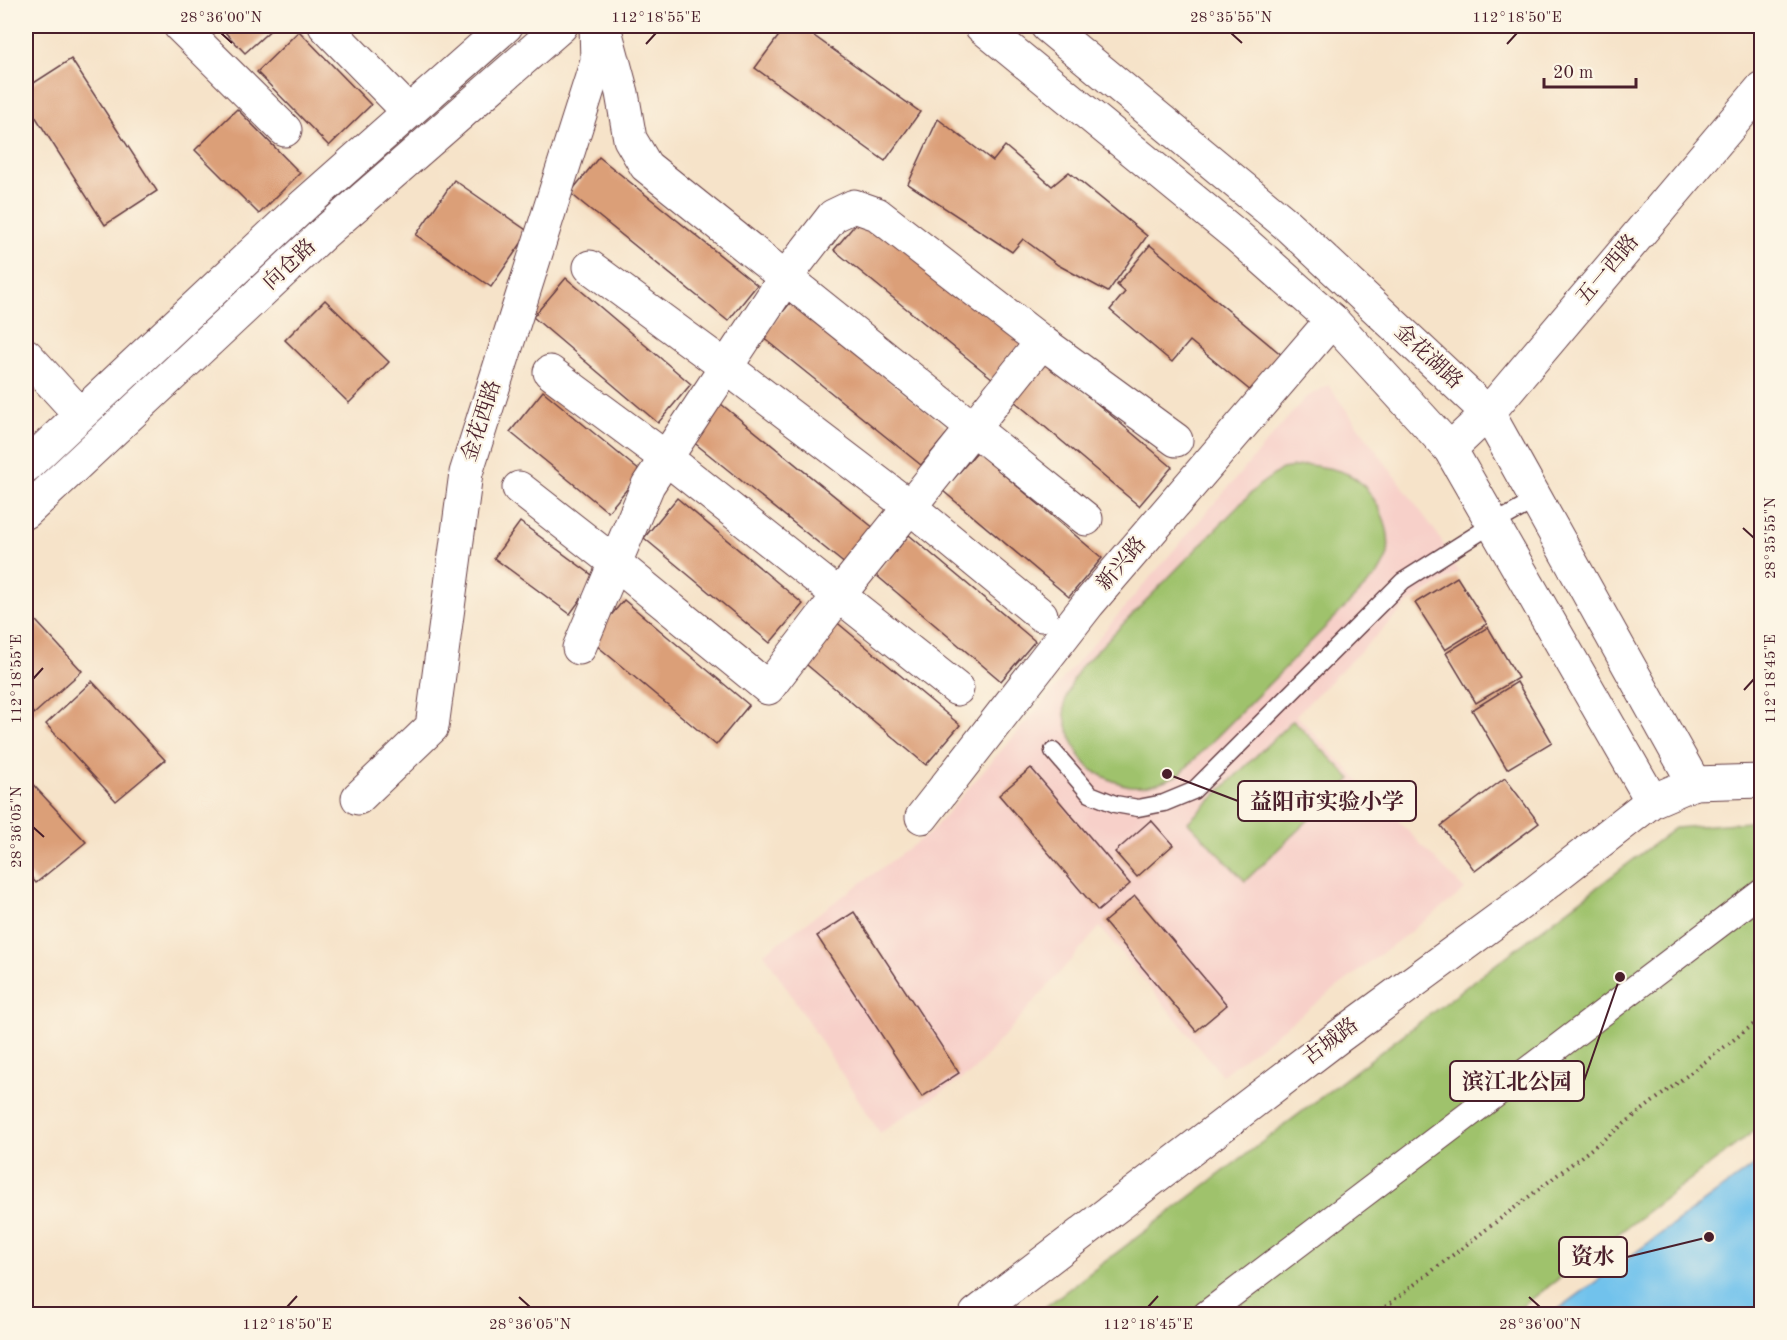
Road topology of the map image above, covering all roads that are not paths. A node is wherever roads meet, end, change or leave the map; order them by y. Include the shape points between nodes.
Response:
1 (180, 26) edge
2 (325, 26) edge
3 (506, 26) edge
4 (561, 26) edge
5 (596, 26) edge
6 (604, 26) edge
7 (981, 26) edge
8 (1047, 26) edge
9 (1761, 88) edge
10 (409, 112) junction
11 (285, 130) dead end
12 (590, 267) dead end
13 (784, 278) junction
14 (1332, 320) junction
15 (1042, 342) junction
16 (26, 355) edge
17 (726, 367) junction
18 (550, 372) dead end
19 (80, 414) junction
20 (1488, 414) junction
21 (974, 429) junction
22 (1176, 440) dead end
23 (1450, 449) junction
24 (666, 458) junction
25 (26, 466) edge
26 (519, 488) dead end
27 (1536, 501) junction
28 (910, 507) junction
29 (26, 512) edge
30 (1086, 519) dead end
31 (1493, 524) junction
32 (615, 563) junction
33 (839, 595) junction
34 (1041, 615) dead end
35 (579, 648) dead end
36 (957, 689) dead end
37 (1053, 751) dead end
38 (1761, 781) edge
39 (1694, 783) junction
40 (358, 798) dead end
41 (1652, 801) junction
42 (922, 817) dead end
43 (1761, 892) edge
44 (976, 1314) edge
45 (1206, 1314) edge

1 - 11 street
2 - 10 street
3 - 10 street, 向仓路
4 - 29 street, 向仓路 via 325,232
5 - 40 street, 金花西路 via 597,61 466,473 432,727
6 - 13 street via 630,139 646,166
7 - 14 street via 1236,235
8 - 20 street, 金花湖路 via 1285,223
9 - 20 street, 五一西路
10 - 19 street, 向仓路
12 - 17 street
13 - 15 street via 833,216 854,206 877,214
13 - 17 street
13 - 21 street
14 - 23 street
14 - 42 street, 新兴路 via 1088,604
15 - 21 street
15 - 22 street
16 - 19 street
17 - 24 street
17 - 28 street
18 - 24 street
19 - 25 street, 向仓路
20 - 23 street, 五一西路
20 - 27 street, 金花湖路
21 - 28 street
21 - 30 street
23 - 31 street
24 - 32 street via 648,485
24 - 33 street
26 - 32 street
27 - 31 lane
27 - 39 street, 金花湖路
28 - 33 street
28 - 34 street
31 - 37 lane via 1403,581 1192,791 1164,803 1138,808 1115,804 1090,794
31 - 41 street
32 - 33 street via 768,688
32 - 35 street
33 - 36 street
38 - 39 street
39 - 41 street, 古城路
41 - 44 street, 古城路
43 - 45 street

